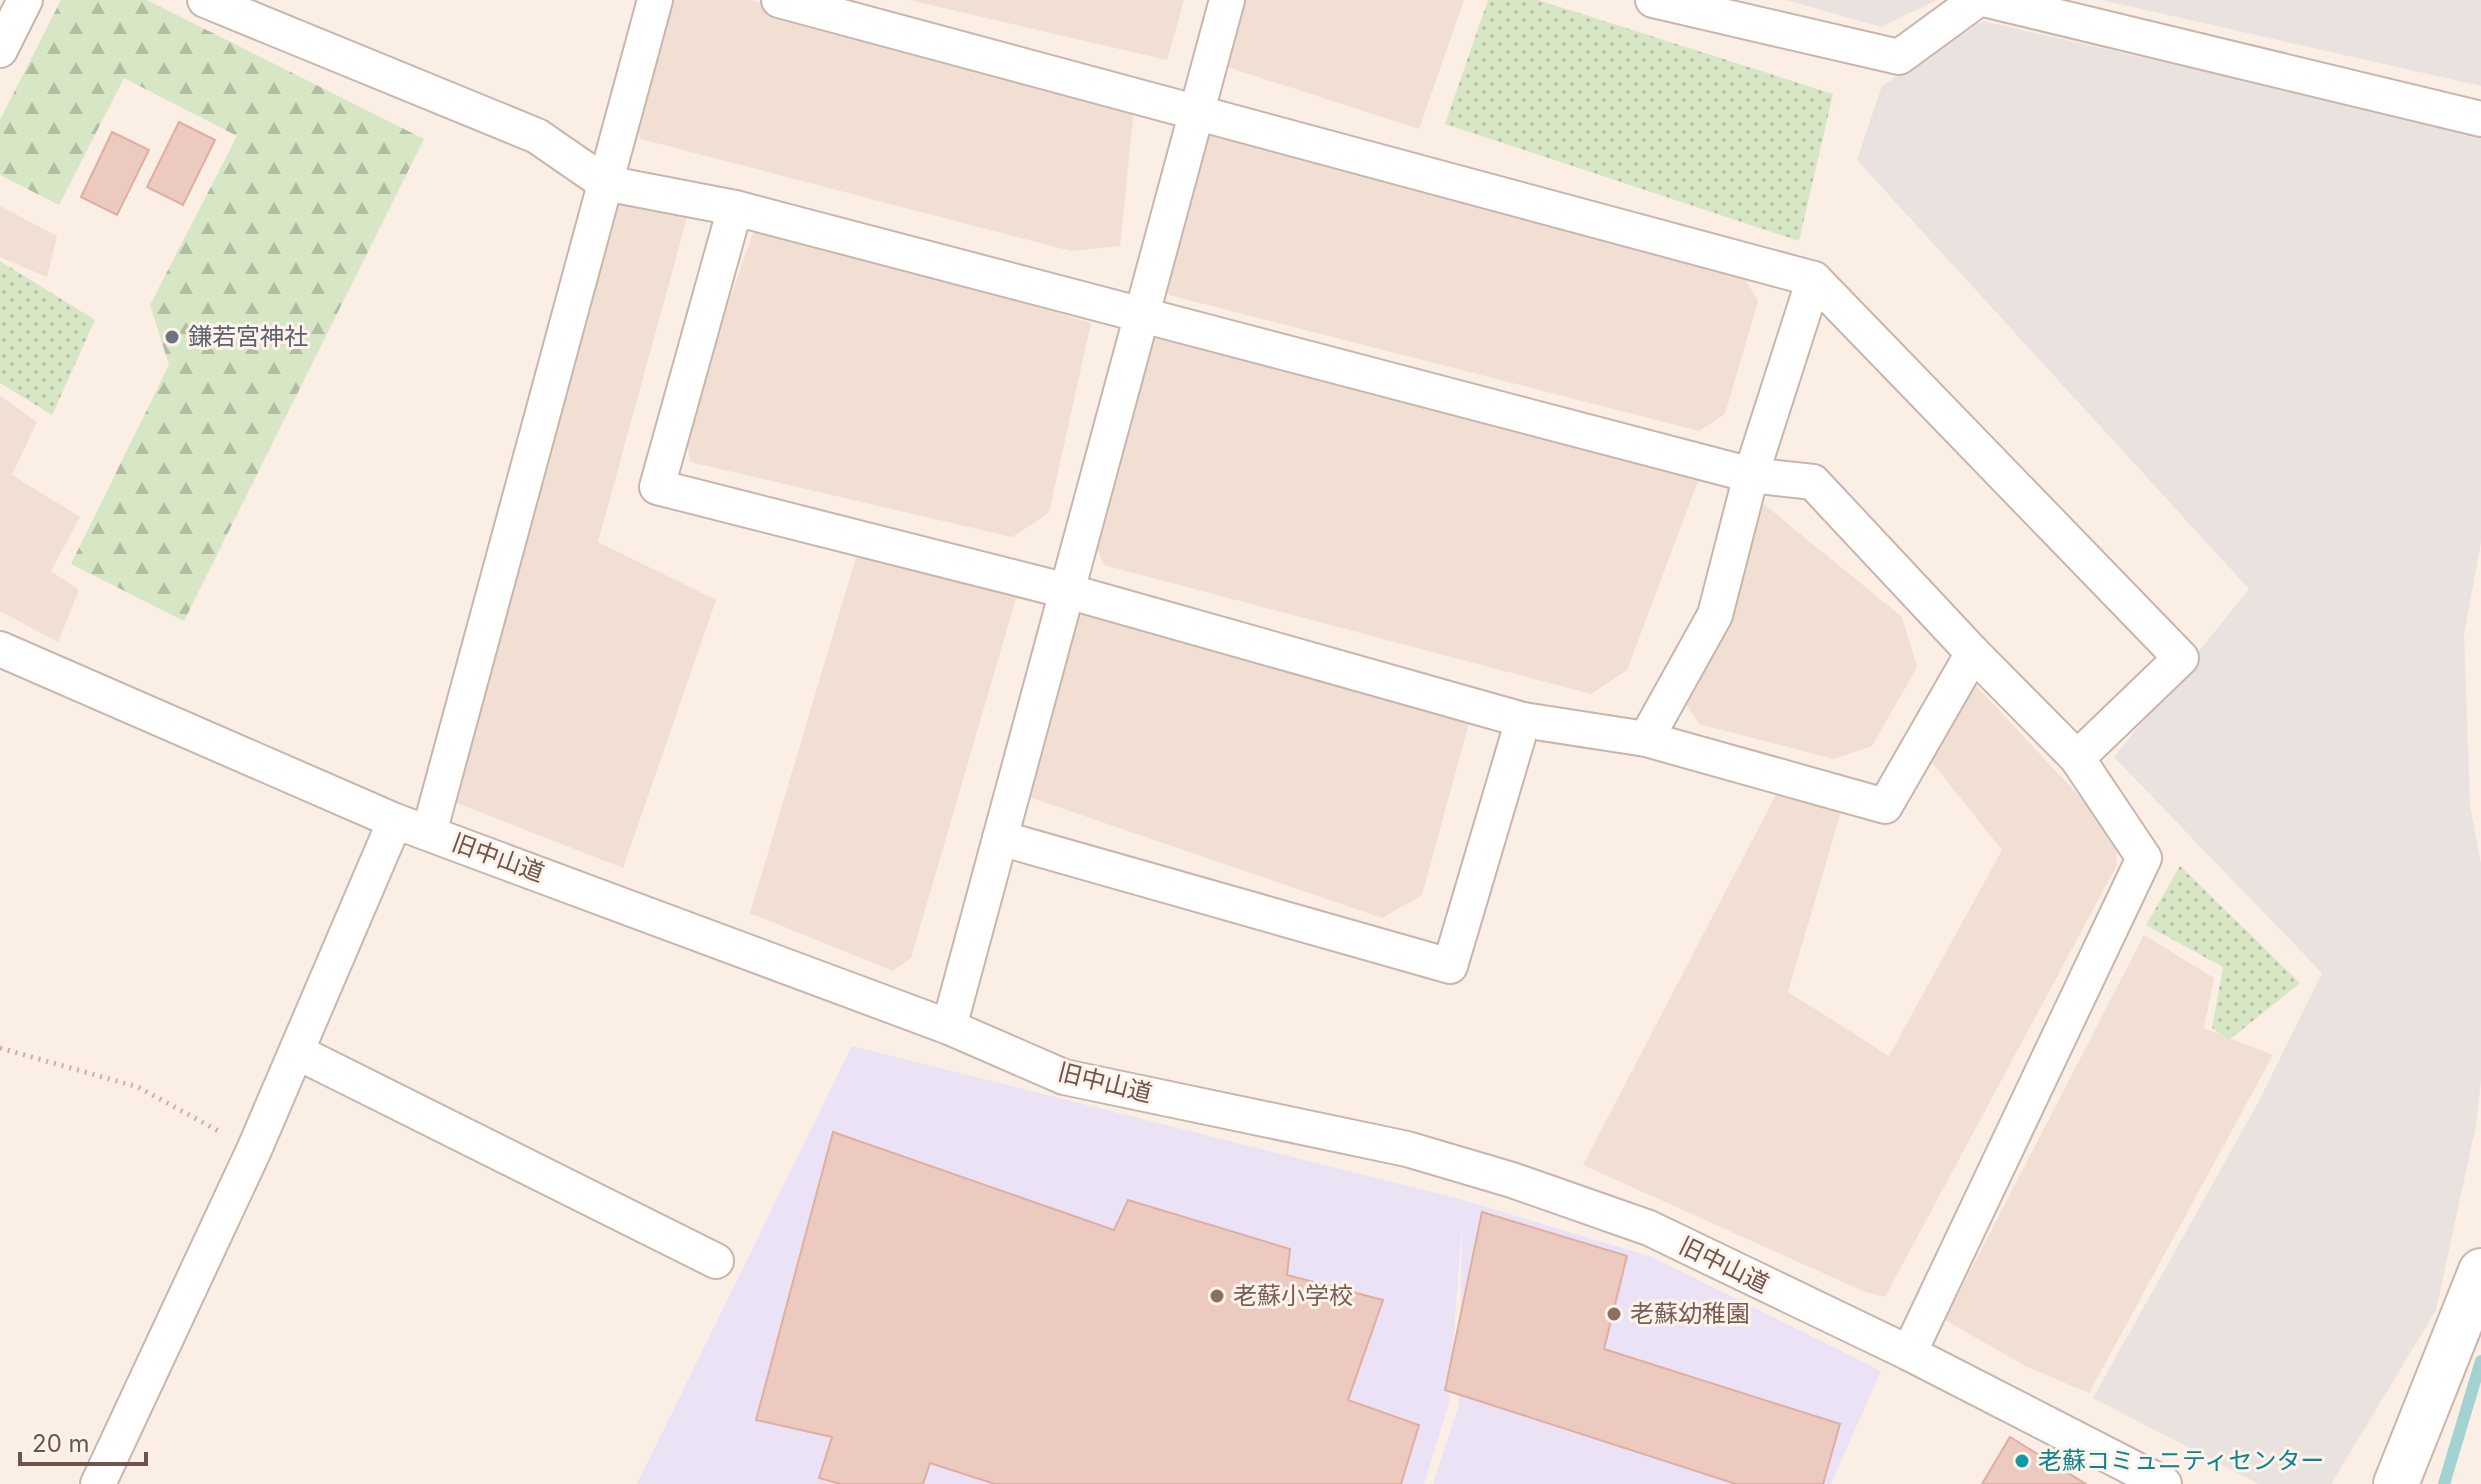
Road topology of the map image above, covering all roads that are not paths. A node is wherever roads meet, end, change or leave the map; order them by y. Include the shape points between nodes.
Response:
1 (25, 0) edge
2 (205, 0) edge
3 (655, 0) edge
4 (779, 0) edge
5 (1227, 0) edge
6 (1653, 0) edge
7 (1977, 0) edge
8 (1988, 0) edge
9 (0, 50) edge
10 (1197, 112) junction
11 (2481, 119) edge
12 (605, 183) junction
13 (735, 208) junction
14 (1814, 279) junction
15 (1142, 316) junction
16 (1751, 475) junction
17 (1067, 591) junction
18 (0, 649) edge
19 (1973, 653) junction
20 (1523, 720) junction
21 (1646, 739) junction
22 (2077, 758) junction
23 (395, 821) junction
24 (429, 833) junction
25 (1000, 838) junction
26 (949, 1027) junction
27 (297, 1052) junction
28 (716, 1261) dead end
29 (2481, 1271) edge
30 (1909, 1353) junction
31 (98, 1484) edge
32 (2164, 1484) edge
33 (2396, 1484) edge

1 - 9 street
2 - 12 street via 537,136
3 - 12 street
4 - 10 street
5 - 10 street
6 - 7 street via 1899,57
8 - 11 street
10 - 14 street
10 - 15 street
12 - 13 street
12 - 24 street
13 - 15 street
13 - 17 street via 657,487
14 - 16 street
14 - 22 street via 2181,658
15 - 16 street
15 - 17 street
16 - 19 street via 1813,482
16 - 21 street via 1715,615
17 - 20 street
17 - 25 street
18 - 23 street, 旧中山道
19 - 21 street via 1885,806
19 - 22 street
20 - 21 street
20 - 25 street via 1450,966
22 - 30 street via 2144,858
23 - 24 street, 旧中山道
23 - 27 street
24 - 26 street, 旧中山道
25 - 26 street
26 - 30 street, 旧中山道 via 1064,1077 1407,1149 1512,1180 1649,1228
27 - 28 street
27 - 31 street
29 - 33 street
30 - 32 street, 旧中山道

